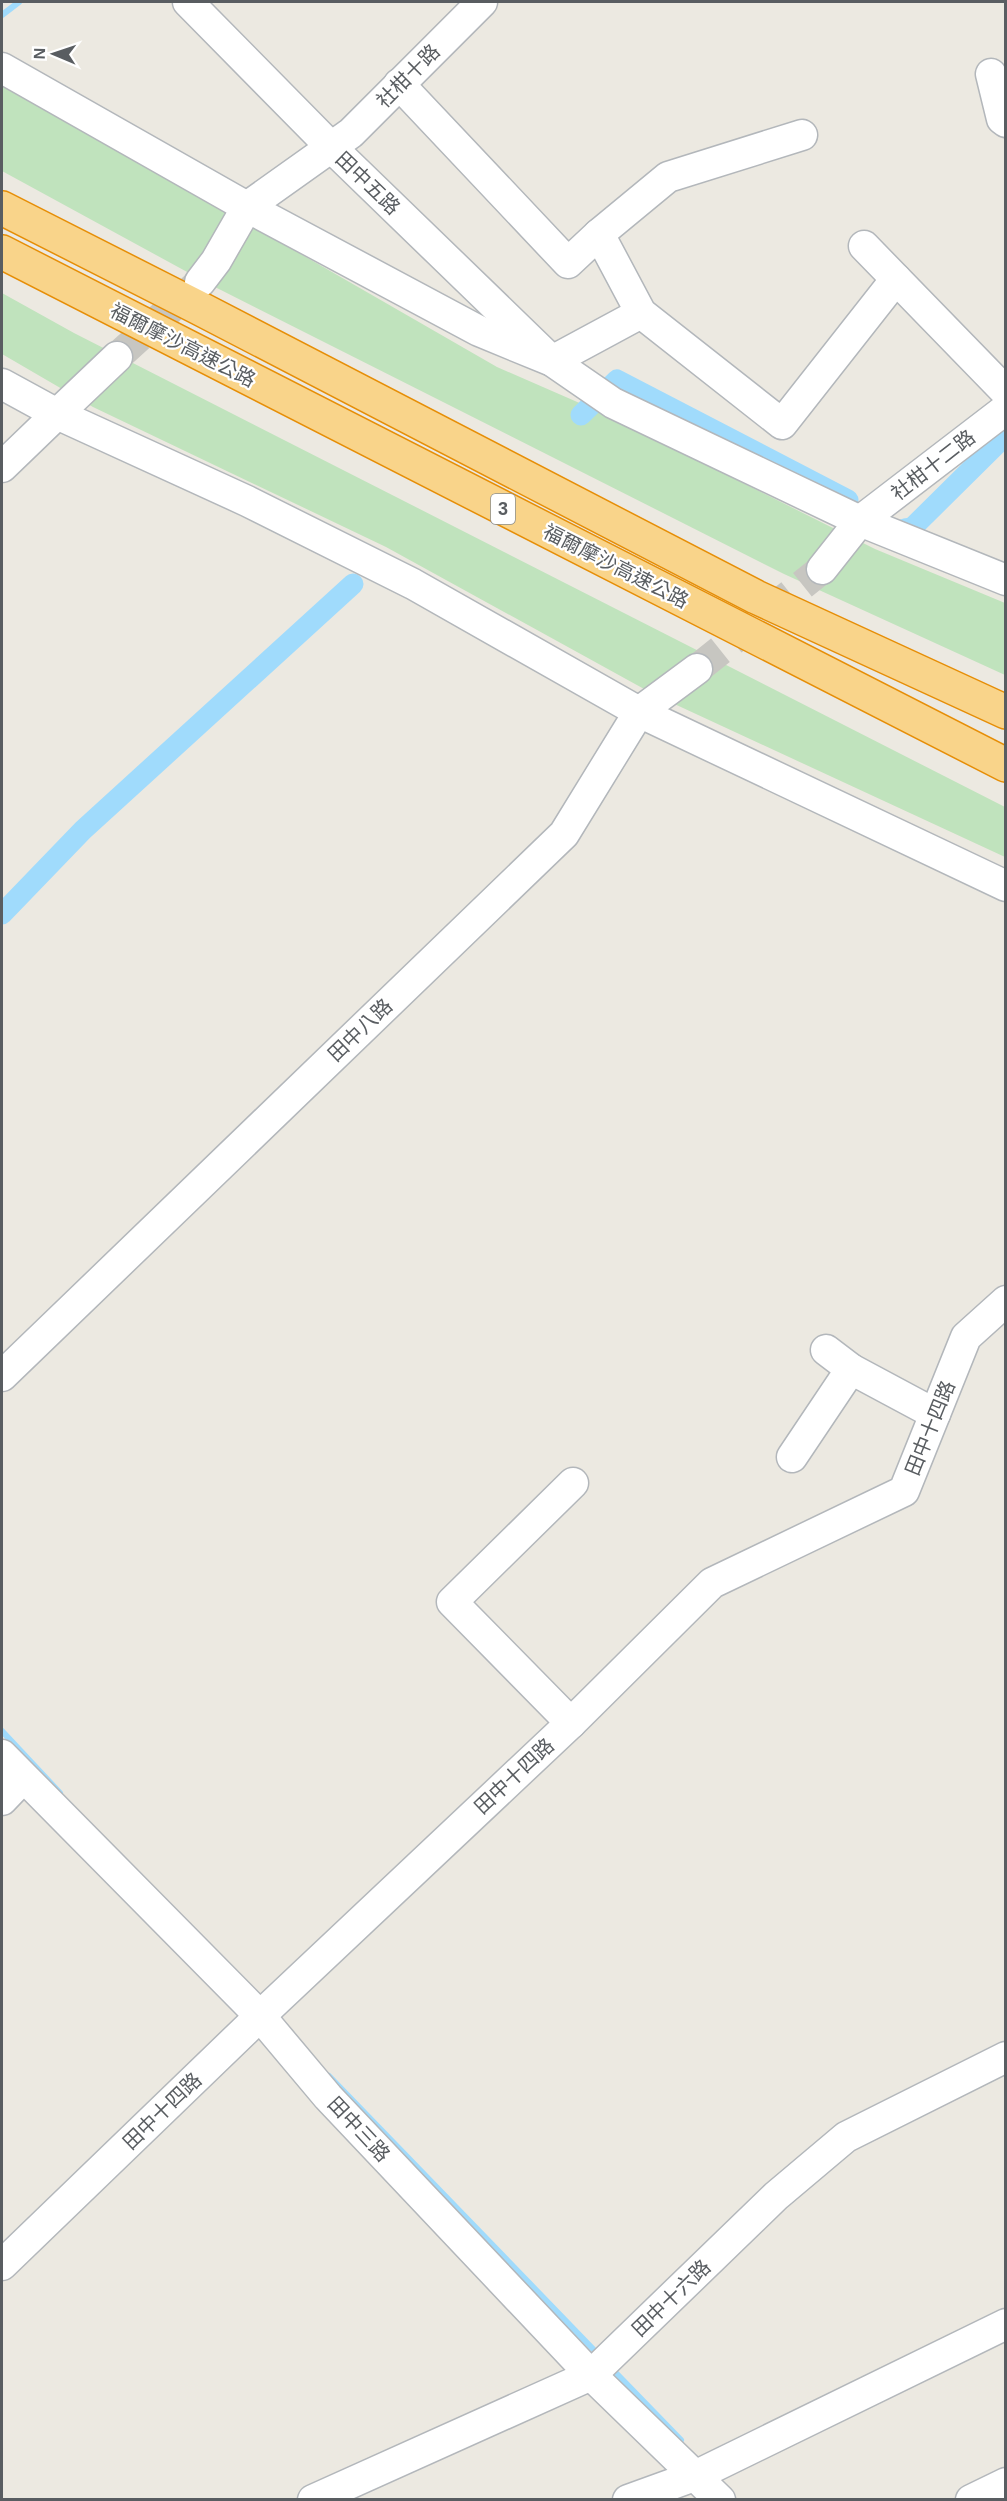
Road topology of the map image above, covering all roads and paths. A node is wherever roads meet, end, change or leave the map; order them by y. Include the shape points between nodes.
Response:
1 (188, 2) edge
2 (482, 2) edge
3 (2, 68) edge
4 (991, 75) dead end
5 (399, 84) junction
6 (1005, 122) edge
7 (802, 135) dead end
8 (332, 148) junction
9 (247, 207) junction
10 (2, 208) edge
11 (599, 234) junction
12 (864, 246) dead end
13 (2, 252) edge
14 (896, 279) junction
15 (200, 282) tunnel mouth
16 (641, 313) junction
17 (117, 357) tunnel mouth
18 (563, 369) junction
19 (2, 384) edge
20 (1005, 392) edge
21 (1005, 409) edge
22 (57, 414) junction
23 (2, 467) edge
24 (860, 521) junction
25 (822, 569) tunnel mouth
26 (1005, 580) edge
27 (697, 669) tunnel mouth
28 (639, 712) junction
29 (1005, 712) edge
30 (1005, 765) edge
31 (1005, 886) edge
32 (1005, 1301) edge
33 (826, 1350) dead end
34 (852, 1370) junction
35 (2, 1376) edge
36 (935, 1414) junction
37 (792, 1457) dead end
38 (573, 1483) dead end
39 (571, 1723) junction
40 (2, 1755) edge
41 (23, 1778) junction
42 (2, 1800) edge
43 (260, 2016) junction
44 (1005, 2057) edge
45 (7, 2250) edge
46 (1005, 2324) edge
47 (591, 2374) junction
48 (698, 2475) junction
49 (1005, 2483) edge
50 (312, 2499) edge
51 (628, 2499) edge
52 (720, 2499) edge
53 (971, 2499) edge

1 - 8 street, 田中五路
2 - 5 street, 社柑十路
3 - 9 street
4 - 6 street
5 - 8 street, 社柑十路
5 - 11 street via 568,263
7 - 11 street via 668,177
8 - 9 street, 社柑十路
8 - 18 street, 田中五路
9 - 15 street
9 - 18 street via 479,331
10 - 29 highway, 福爾摩沙高速公路 / 3 via 756,597
11 - 16 street
12 - 14 street
13 - 30 highway, 福爾摩沙高速公路 / 3
14 - 16 street via 782,424
14 - 20 street
16 - 18 street
17 - 22 street
18 - 24 street via 613,403
19 - 22 street
21 - 24 street, 社柑十二路
22 - 23 street
22 - 28 street via 247,501 413,584
24 - 25 street
24 - 26 street
27 - 28 street, 田中八路
28 - 31 street
28 - 35 street, 田中八路 via 564,834
32 - 36 street, 田中十四路 via 966,1337
33 - 34 street
34 - 36 street
34 - 37 street
36 - 39 street, 田中十四路 via 904,1491 712,1583
38 - 39 street via 452,1602
39 - 43 street, 田中十四路
40 - 41 street, 田中三路
41 - 42 street
41 - 43 street, 田中三路
43 - 45 street, 田中十四路
43 - 47 street, 田中三路 via 328,2097
44 - 47 street, 田中十六路 via 846,2137 776,2196
46 - 48 street
47 - 48 street, 田中三路
47 - 50 street, 田中十六路
48 - 51 street
48 - 52 street, 田中三路
49 - 53 street

